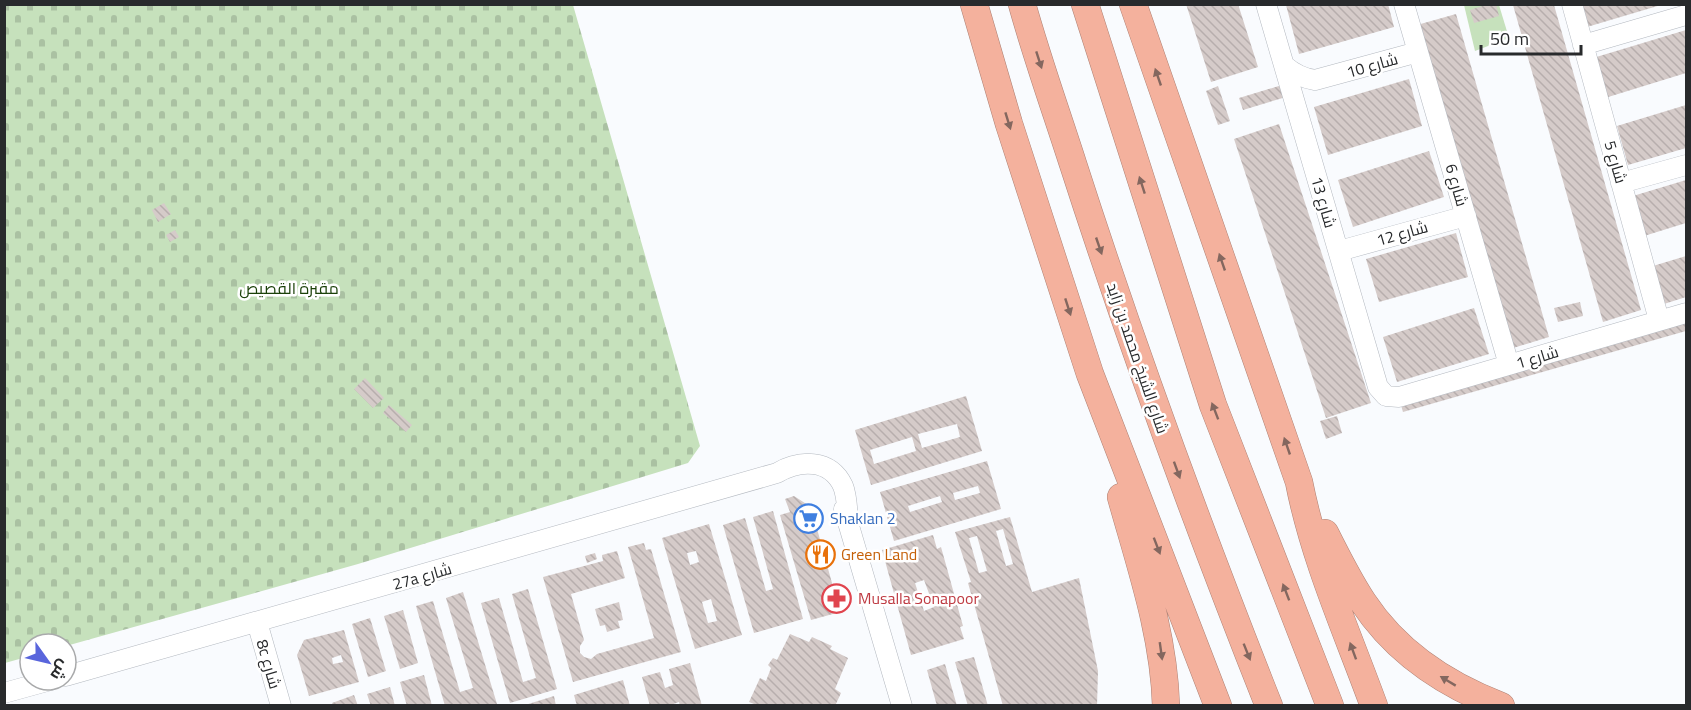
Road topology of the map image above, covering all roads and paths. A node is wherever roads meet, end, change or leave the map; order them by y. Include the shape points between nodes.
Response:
1 (974, 4) edge
2 (1022, 4) edge
3 (1084, 4) edge
4 (1132, 4) edge
5 (1266, 4) edge
6 (1404, 4) edge
7 (1572, 4) edge
8 (1686, 15) edge
9 (1583, 45) junction
10 (1418, 52) junction
11 (1285, 66) junction
12 (1326, 78) junction
13 (1297, 108) junction
14 (1686, 165) edge
15 (1621, 183) junction
16 (1466, 216) junction
17 (1339, 251) junction
18 (1686, 313) edge
19 (1659, 320) junction
20 (1509, 365) junction
21 (1090, 374) junction
22 (1386, 396) joint
23 (1299, 482) junction
24 (257, 622) junction
25 (78, 673) edge
26 (281, 705) edge
27 (902, 705) edge
28 (1166, 705) edge
29 (1218, 705) edge
30 (1269, 705) edge
31 (1330, 705) edge
32 (1374, 705) edge
33 (1501, 705) edge

1 -> 21 highway
2 -> 30 highway, شارع الشيخ محمد بن زايد via 1151,399
31 -> 3 highway via 1213,405
23 -> 4 highway
5 - 11 street, شارع 13
6 - 10 street, شارع 6
7 - 9 street, شارع 5
8 - 9 street
9 - 15 street, شارع 5
10 - 12 street, شارع 10
10 - 16 street, شارع 6
11 - 12 street, شارع 10 via 1303,78
11 - 13 street, شارع 13
12 - 13 street, شارع 10 via 1308,90
13 - 17 street, شارع 13
14 - 15 street
15 - 19 street, شارع 5
16 - 17 street, شارع 12
16 - 20 street, شارع 6
17 - 22 street, شارع 13 via 1378,387
18 - 19 street, شارع 1
19 - 20 street, شارع 1
20 - 22 street, شارع 1 via 1399,397
21 -> 28 highway via 1159,640
21 -> 29 highway
32 -> 23 highway via 1317,551
33 -> 23 highway via 1442,678 1391,636 1363,602
24 - 25 street, 27a شارع
24 - 26 street, 8c شارع
24 - 27 street, 27a شارع via 777,473 800,463 814,464 828,469 842,484 848,519

